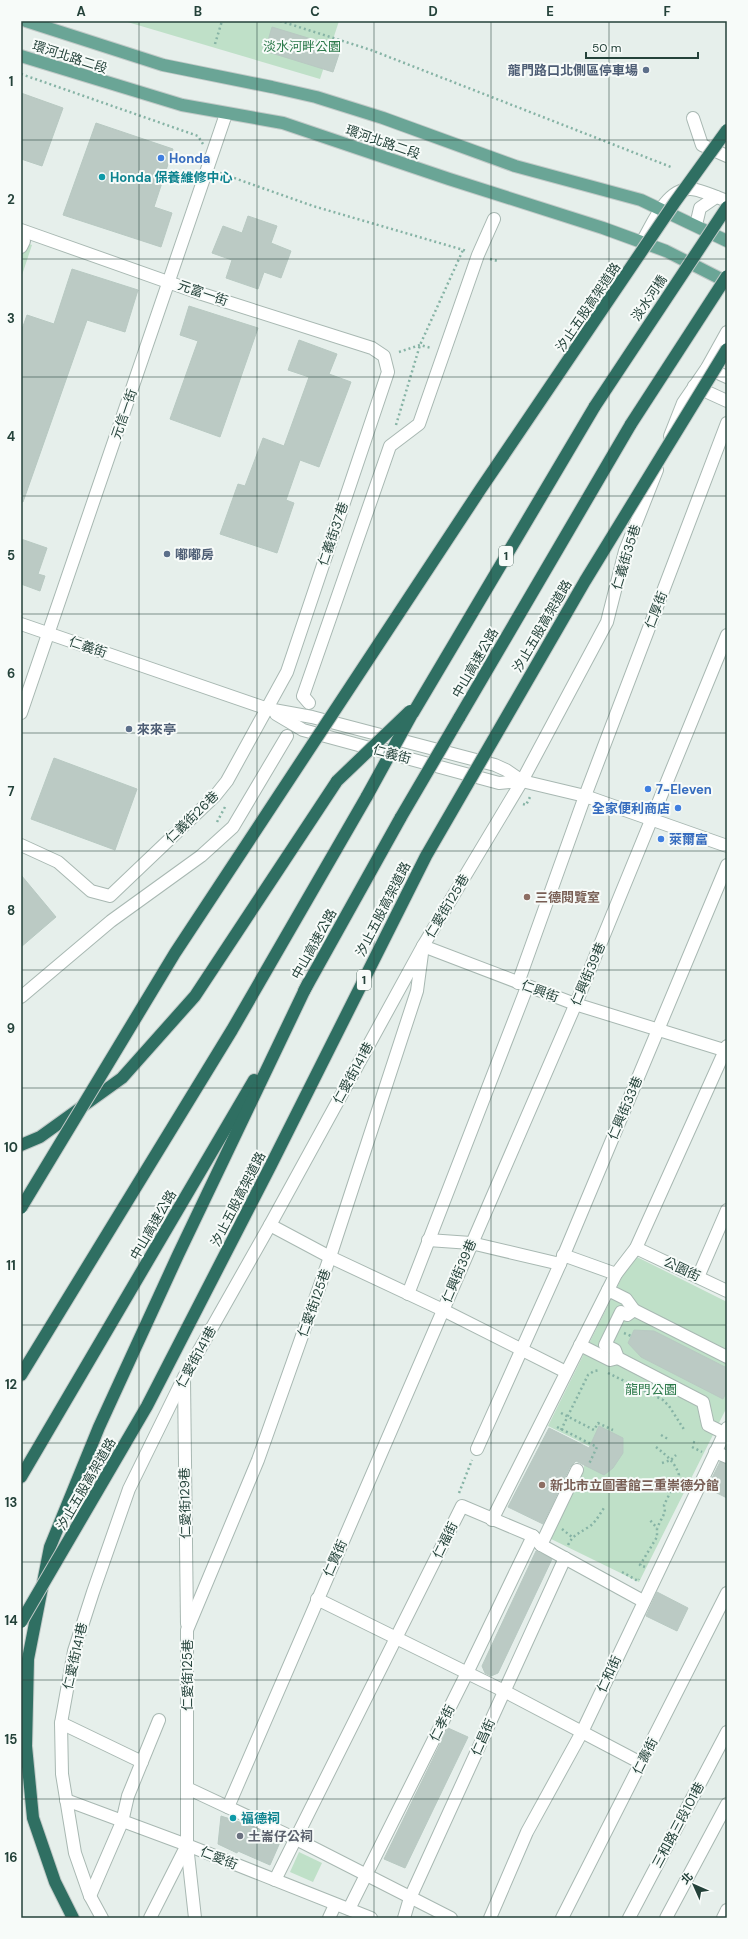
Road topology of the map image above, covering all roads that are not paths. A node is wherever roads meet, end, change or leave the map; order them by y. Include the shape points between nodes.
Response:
1 (26, 21) edge
2 (21, 56) edge
3 (226, 114) junction
4 (693, 118) dead end
5 (727, 130) edge
6 (727, 156) edge
7 (721, 199) edge
8 (727, 207) edge
9 (661, 210) junction
10 (494, 219) dead end
11 (696, 225) junction
12 (22, 239) edge
13 (727, 241) edge
14 (642, 243) junction
15 (727, 276) edge
16 (169, 282) junction
17 (727, 282) edge
18 (727, 332) edge
19 (727, 349) edge
20 (384, 356) joint
21 (707, 368) junction
22 (727, 377) edge
23 (694, 386) junction
24 (727, 401) edge
25 (727, 423) edge
26 (21, 624) edge
27 (49, 633) junction
28 (727, 635) edge
29 (309, 703) dead end
30 (268, 709) junction
31 (413, 710) junction
32 (21, 714) edge
33 (287, 736) dead end
34 (522, 781) junction
35 (585, 796) junction
36 (653, 819) junction
37 (21, 845) edge
38 (727, 846) edge
39 (727, 865) edge
40 (423, 946) junction
41 (308, 983) junction
42 (522, 985) junction
43 (21, 997) edge
44 (575, 1004) junction
45 (659, 1029) junction
46 (726, 1049) edge
47 (21, 1145) edge
48 (21, 1208) edge
49 (727, 1210) edge
50 (270, 1225) junction
51 (428, 1240) junction
52 (471, 1243) junction
53 (636, 1248) junction
54 (330, 1257) junction
55 (561, 1259) junction
56 (616, 1274) junction
57 (698, 1277) junction
58 (608, 1290) junction
59 (727, 1291) edge
60 (408, 1294) junction
61 (443, 1310) junction
62 (634, 1310) junction
63 (580, 1345) junction
64 (521, 1350) junction
65 (727, 1357) edge
66 (618, 1358) junction
67 (566, 1372) junction
68 (21, 1375) edge
69 (184, 1377) junction
70 (722, 1430) edge
71 (477, 1449) road end
72 (715, 1452) junction
73 (727, 1457) edge
74 (577, 1470) dead end
75 (21, 1477) edge
76 (492, 1520) junction
77 (533, 1536) junction
78 (541, 1545) junction
79 (564, 1557) junction
80 (727, 1593) edge
81 (317, 1599) junction
82 (643, 1601) junction
83 (21, 1622) edge
84 (187, 1630) junction
85 (396, 1639) junction
86 (467, 1673) junction
87 (504, 1691) junction
88 (159, 1720) dead end
89 (61, 1723) junction
90 (582, 1732) junction
91 (727, 1732) edge
92 (142, 1762) junction
93 (641, 1763) junction
94 (187, 1788) junction
95 (66, 1800) junction
96 (727, 1804) edge
97 (228, 1807) junction
98 (122, 1822) junction
99 (296, 1839) junction
100 (187, 1845) junction
101 (366, 1876) junction
102 (275, 1880) junction
103 (90, 1896) junction
104 (410, 1898) junction
105 (335, 1905) junction
106 (349, 1909) junction
107 (727, 1910) edge
108 (73, 1918) edge
109 (102, 1918) edge
110 (150, 1918) edge
111 (195, 1918) edge
112 (330, 1918) edge
113 (371, 1918) edge
114 (404, 1918) edge
115 (451, 1918) edge
116 (490, 1918) edge
117 (562, 1918) edge
118 (629, 1918) edge
119 (666, 1918) edge
120 (723, 1918) edge

1 - 9 main road, 環河北路二段 via 163,66 272,86 316,97 383,118 515,166 641,200
2 - 3 main road, 環河北路二段 via 167,101
3 - 14 main road, 環河北路二段 via 283,123
3 - 16 street, 元信一街
4 - 6 street via 702,145
5 - 48 highway, 汐止五股高架道路, bridge via 613,294 337,705 175,953
7 - 9 street via 689,189 675,193
7 - 11 street via 700,208
8 - 31 highway, 淡水河橋 / 1, bridge via 595,406
9 - 11 main road, 環河北路二段
9 - 14 street
10 - 29 street via 478,255 418,424 390,446 303,696
11 - 13 main road, 環河北路二段
12 - 16 street, 元富一街
14 - 17 main road, 環河北路二段 via 666,251
15 - 41 highway, 中山高速公路, bridge via 631,424 401,817
16 - 20 street, 元富一街 via 372,348
16 - 27 street, 元信一街
18 - 21 street, 仁義街35巷
19 - 83 highway, 汐止五股高架道路 / 1, bridge via 585,581 426,856 147,1406
20 - 30 street, 仁義街37巷 via 388,372 286,672
21 - 22 street
21 - 23 street, 仁義街35巷
23 - 24 street
23 - 34 street, 仁義街35巷 via 683,403 625,551 607,622
25 - 35 street, 仁厚街
26 - 27 street, 仁義街
27 - 30 street, 仁義街
27 - 32 street, 元信一街
28 - 36 street, 仁興街39巷
30 - 34 street, 仁義街 via 303,730 499,782
30 - 37 street, 仁義街26巷 via 227,781 215,796 110,896 91,891 58,862
31 - 47 highway, bridge via 337,781 195,996 122,1078 40,1137
31 - 68 highway, 1, bridge via 367,796 232,1030
33 - 43 street via 233,827 201,856 110,921
34 - 35 street, 仁義街
34 - 40 street, 仁愛街125巷
35 - 36 street, 仁義街
35 - 42 street, 仁厚街
36 - 38 street, 仁義街
36 - 44 street, 仁興街39巷
39 - 45 street, 仁興街33巷
40 - 42 street, 仁興街
40 - 50 street, 仁愛街141巷
40 - 54 street, 仁愛街125巷 via 417,992
41 - 75 highway, 中山高速公路
41 - 108 highway via 99,1427 50,1547 28,1659 26,1746 33,1818 55,1882
42 - 44 street, 仁興街
42 - 51 street, 仁厚街
44 - 45 street, 仁興街
44 - 52 street, 仁興街39巷
45 - 46 street, 仁興街
45 - 55 street, 仁興街33巷
46 - 53 street
49 - 57 street
50 - 54 street
50 - 69 street, 仁愛街141巷
51 - 52 street
51 - 60 street, 仁厚街
52 - 55 street
52 - 61 street, 仁興街39巷
53 - 56 street
53 - 57 street, 公園街
54 - 60 street
54 - 84 street, 仁愛街125巷 via 258,1460
55 - 56 street
55 - 64 street, 仁興街33巷
56 - 58 street
57 - 59 street, 公園街
58 - 62 street via 626,1299
58 - 63 street
60 - 61 street
61 - 64 street
61 - 81 street, 仁賢街
62 - 65 street
62 - 66 street via 627,1315 621,1312 605,1345 615,1350
63 - 66 street via 610,1360
63 - 67 street
64 - 67 street
64 - 71 street, 仁興街33巷
66 - 70 street via 703,1402 708,1425
67 - 76 street
69 - 84 street, 仁愛街129巷
69 - 89 street, 仁愛街141巷 via 129,1489 92,1592 74,1651
70 - 72 street, 仁和街
72 - 73 street
72 - 82 street, 仁和街
74 - 78 street
76 - 77 street, 仁福街
76 - 85 street, 仁福街 via 462,1506
77 - 78 street
77 - 86 street, 仁孝街
78 - 79 street
79 - 82 street
79 - 87 street, 仁昌街
80 - 93 street, 仁壽街
81 - 85 street
81 - 97 street, 仁賢街
82 - 90 street, 仁和街
84 - 94 street, 仁愛街125巷
85 - 86 street
85 - 99 street, 仁福街
86 - 87 street
86 - 101 street, 仁孝街
87 - 90 street
87 - 104 street, 仁昌街
88 - 92 street
89 - 92 street
89 - 95 street, 仁愛街141巷 via 62,1774
90 - 93 street
90 - 116 street, 仁和街 via 527,1832
91 - 118 street, 三和路三段101巷
92 - 98 street via 128,1796
93 - 117 street, 仁壽街
94 - 97 street
94 - 100 street, 仁愛街125巷
95 - 98 street, 仁愛街
95 - 103 street, 仁愛街141巷 via 75,1853
96 - 119 street
97 - 99 street
98 - 100 street, 仁愛街
98 - 103 street
99 - 101 street
99 - 102 street, 仁福街
100 - 102 street, 仁愛街
100 - 110 street
100 - 111 street
101 - 104 street
101 - 106 street, 仁孝街
102 - 105 street, 仁愛街
103 - 109 street, 仁愛街141巷
104 - 114 street, 仁昌街
104 - 115 street
105 - 106 street, 仁愛街
105 - 112 street
106 - 113 street, 仁愛街
107 - 120 street

